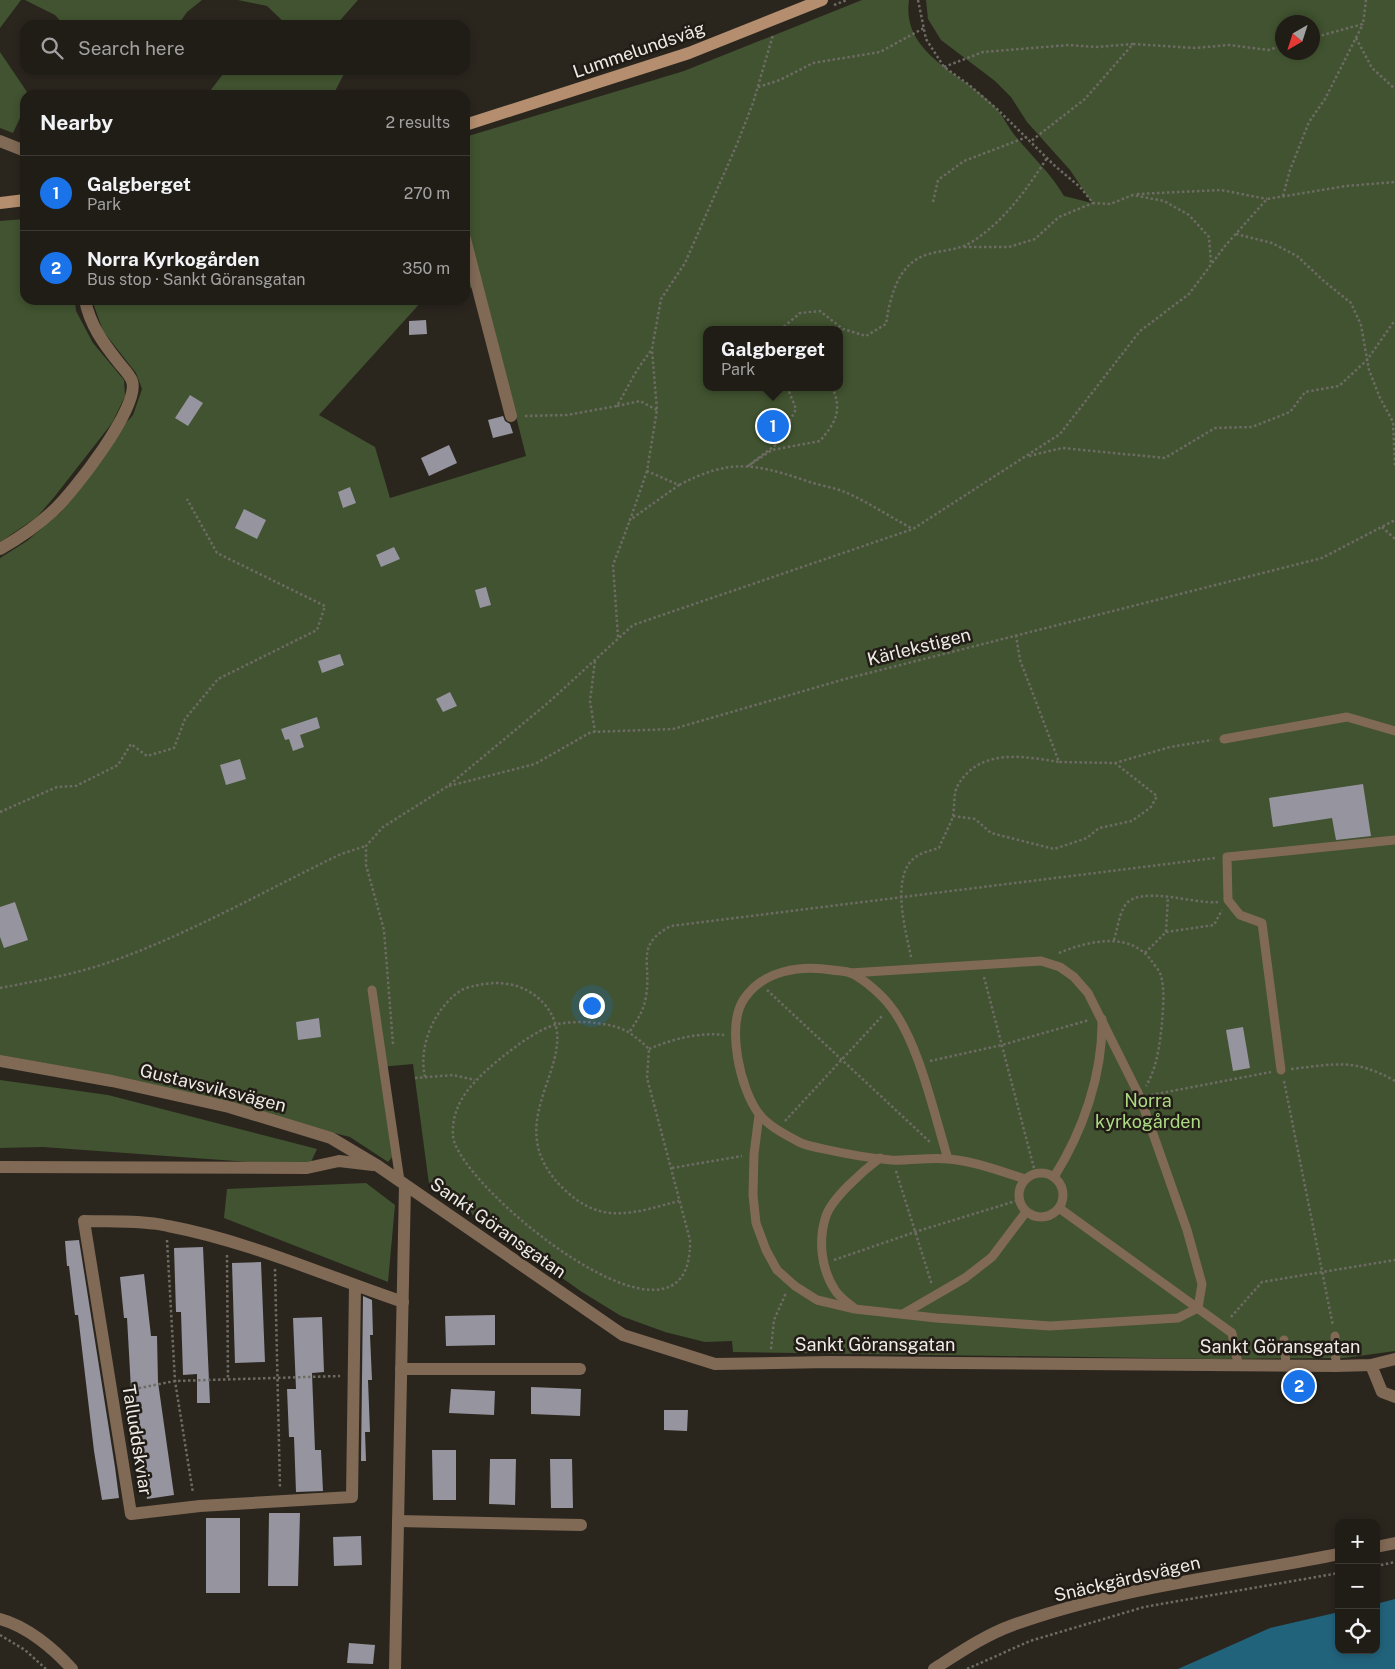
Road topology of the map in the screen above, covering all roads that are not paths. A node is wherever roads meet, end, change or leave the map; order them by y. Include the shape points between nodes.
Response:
1 (822, 0) edge
2 (470, 123) edge
3 (0, 141) edge
4 (20, 149) edge
5 (20, 201) edge
6 (0, 203) edge
7 (470, 258) edge
8 (86, 305) edge
9 (511, 416) road end
10 (0, 549) edge
11 (1395, 731) edge
12 (1224, 739) road end
13 (1395, 840) edge
14 (850, 973) junction
15 (372, 990) dead end
16 (1102, 1016) junction
17 (0, 1061) edge
18 (1281, 1070) road end
19 (759, 1115) junction
20 (880, 1158) junction
21 (948, 1159) junction
22 (378, 1166) junction
23 (0, 1167) edge
24 (1054, 1178) junction
25 (1025, 1179) junction
26 (402, 1183) junction
27 (1059, 1208) junction
28 (1026, 1212) junction
29 (355, 1286) junction
30 (403, 1302) junction
31 (1198, 1308) junction
32 (854, 1309) junction
33 (903, 1314) junction
34 (1335, 1336) road end
35 (1284, 1340) dead end
36 (1395, 1359) edge
37 (1238, 1364) junction
38 (1286, 1365) junction
39 (1371, 1365) junction
40 (1336, 1366) junction
41 (401, 1369) junction
42 (580, 1369) dead end
43 (1395, 1397) edge
44 (398, 1521) junction
45 (581, 1525) dead end
46 (1395, 1543) edge
47 (1380, 1546) edge
48 (1335, 1555) edge
49 (0, 1620) edge
50 (72, 1669) edge
51 (395, 1669) edge
52 (934, 1669) edge

1 - 2 main road, Lummelundsväg via 689,52
3 - 4 street
5 - 6 main road
7 - 9 street
8 - 10 street via 99,337 132,381 133,392 126,412 106,446 54,510 24,535
11 - 12 lane via 1347,717
13 - 18 lane via 1227,857 1228,900 1240,915 1262,923
14 - 16 lane via 1041,961 1060,967 1074,977
14 - 19 lane via 796,968 773,974 744,999 737,1015 735,1036 741,1072
14 - 21 lane via 891,1007 904,1028
15 - 26 lane
16 - 24 lane via 1097,1076 1081,1123
16 - 31 lane via 1140,1097 1192,1248 1202,1284
17 - 22 street, Gustavsviksvägen via 229,1107 331,1138
19 - 20 lane via 802,1144
19 - 32 lane via 754,1154 754,1195 756,1223 766,1250 777,1270 795,1286 817,1300
20 - 21 lane
20 - 32 lane via 859,1174 826,1215 823,1264 835,1291
21 - 25 lane via 978,1164
22 - 23 street via 340,1160 307,1168
22 - 26 street, Gustavsviksvägen
24 - 25 lane via 1036,1173
24 - 27 lane via 1062,1188
25 - 28 lane via 1020,1185 1019,1200
26 - 30 street
26 - 37 street, Sankt Göransgatan via 623,1335 716,1364
27 - 28 lane via 1040,1217
27 - 31 lane
28 - 33 lane via 992,1257 965,1278
29 - 29 street, Talluddskviar via 227,1241 166,1225 84,1221 131,1514 352,1497
29 - 30 street, Talluddskviar
30 - 41 street
31 - 33 lane via 1178,1318 1050,1326
31 - 37 lane via 1232,1333
32 - 33 lane
34 - 40 lane
35 - 38 lane
36 - 39 street, Sankt Göransgatan
37 - 38 street, Sankt Göransgatan
38 - 40 street, Sankt Göransgatan
39 - 40 street, Sankt Göransgatan
39 - 43 street via 1382,1392
41 - 42 street
41 - 44 street
44 - 45 street
44 - 51 street
46 - 47 street
48 - 52 street, Snäckgärdsvägen via 1171,1584 1063,1610 1012,1626
49 - 50 street via 38,1639 58,1653

